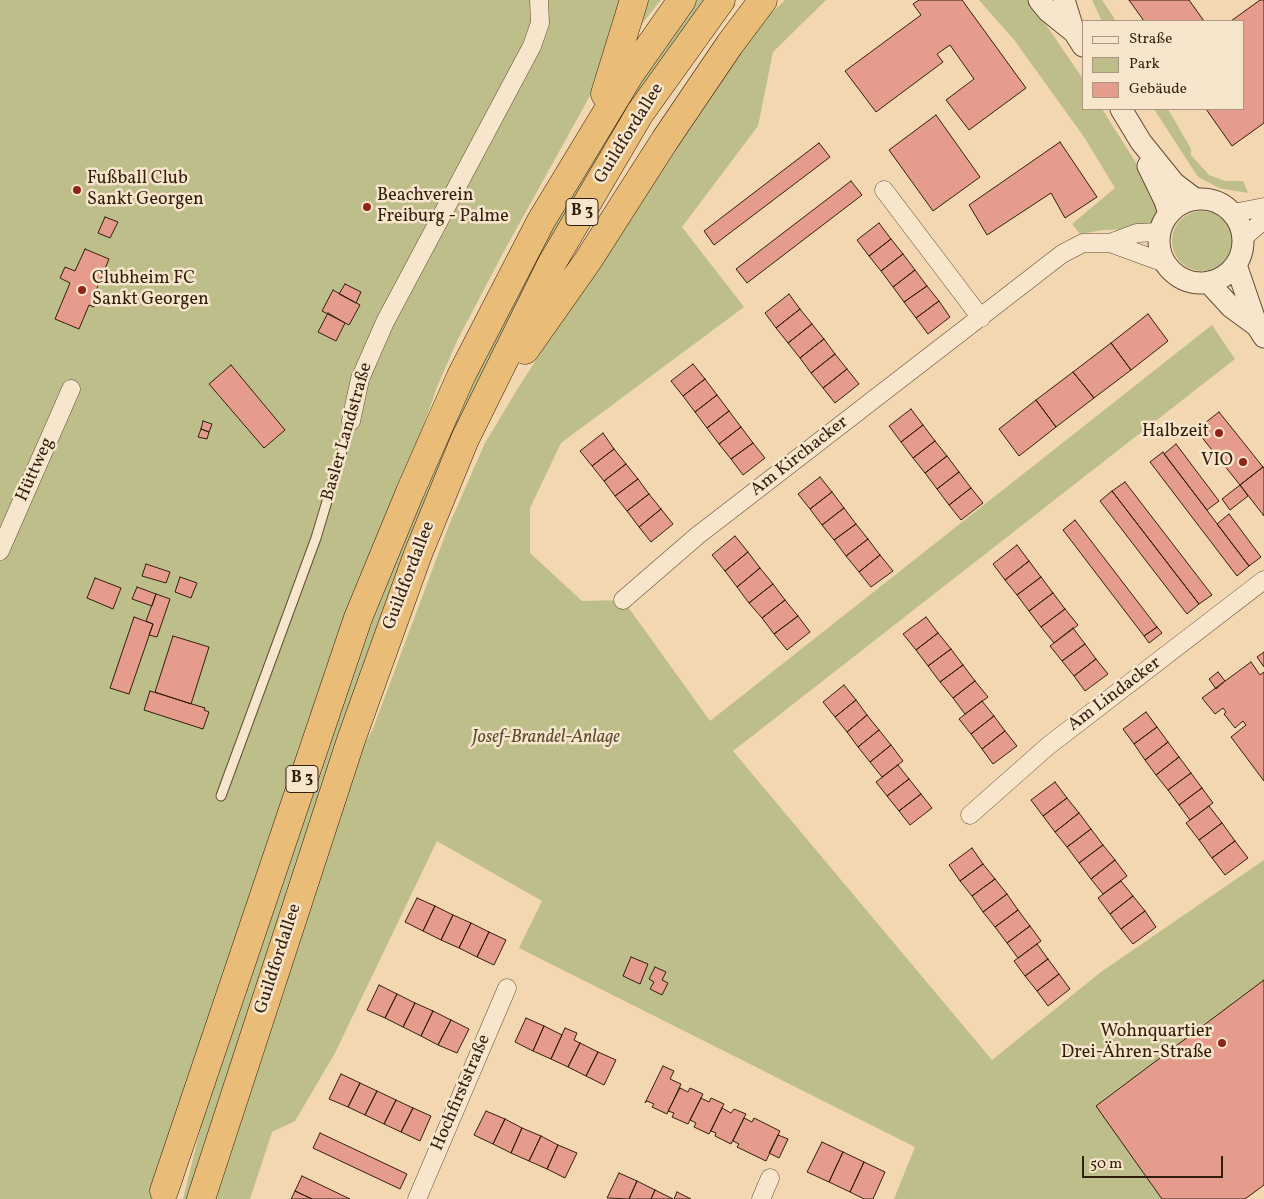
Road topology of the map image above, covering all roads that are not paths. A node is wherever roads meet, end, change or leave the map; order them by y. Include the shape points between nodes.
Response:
1 (539, 0) edge
2 (634, 0) edge
3 (682, 0) edge
4 (721, 0) edge
5 (763, 0) edge
6 (1039, 0) edge
7 (1064, 0) edge
8 (1078, 39) edge
9 (1122, 110) edge
10 (593, 131) junction
11 (1141, 142) junction
12 (884, 190) dead end
13 (1195, 199) junction
14 (1264, 207) edge
15 (1234, 213) junction
16 (1264, 220) edge
17 (1164, 223) junction
18 (1243, 238) junction
19 (1110, 243) junction
20 (1165, 263) junction
21 (1236, 265) junction
22 (1208, 282) junction
23 (981, 318) junction
24 (1260, 332) edge
25 (71, 390) dead end
26 (351, 421) joint
27 (465, 438) junction
28 (0, 551) edge
29 (1264, 580) edge
30 (623, 600) dead end
31 (221, 796) dead end
32 (970, 815) dead end
33 (507, 988) dead end
34 (770, 1178) dead end
35 (164, 1191) dead end
36 (201, 1199) edge
37 (417, 1199) edge
38 (761, 1199) edge

1 - 26 street, Basler Landstraße via 540,23 532,46 385,322 360,378
2 - 10 highway
3 - 10 highway, Guildfordallee / B 3
4 - 27 highway, Guildfordallee / B 3 via 640,113 566,238
5 - 27 highway via 730,44 587,262
6 - 8 street
7 - 8 street
9 - 11 street
10 - 35 highway, Guildfordallee / B 3 via 537,229 461,376 361,609
11 - 13 street via 1174,183
11 - 17 street via 1148,166 1165,200
12 - 23 street
13 - 15 street via 1217,201
13 - 17 street via 1181,204
14 - 15 street
15 - 18 street via 1241,225
16 - 18 street
17 - 19 street, Am Kirchacker
17 - 20 street via 1159,243
18 - 21 street via 1242,252
19 - 20 street, Am Kirchacker
19 - 23 street, Am Kirchacker via 1083,243 1072,248
20 - 22 street via 1182,278
21 - 22 street via 1224,276
21 - 24 street
22 - 24 street
23 - 30 street, Am Kirchacker via 697,536
25 - 28 street, Hüttweg
26 - 31 lane, Basler Landstraße via 316,538
27 - 36 highway, Guildfordallee / B 3 via 418,554 351,740
29 - 32 street, Am Lindacker via 1048,746
33 - 37 street, Hochfirststraße
34 - 38 street

